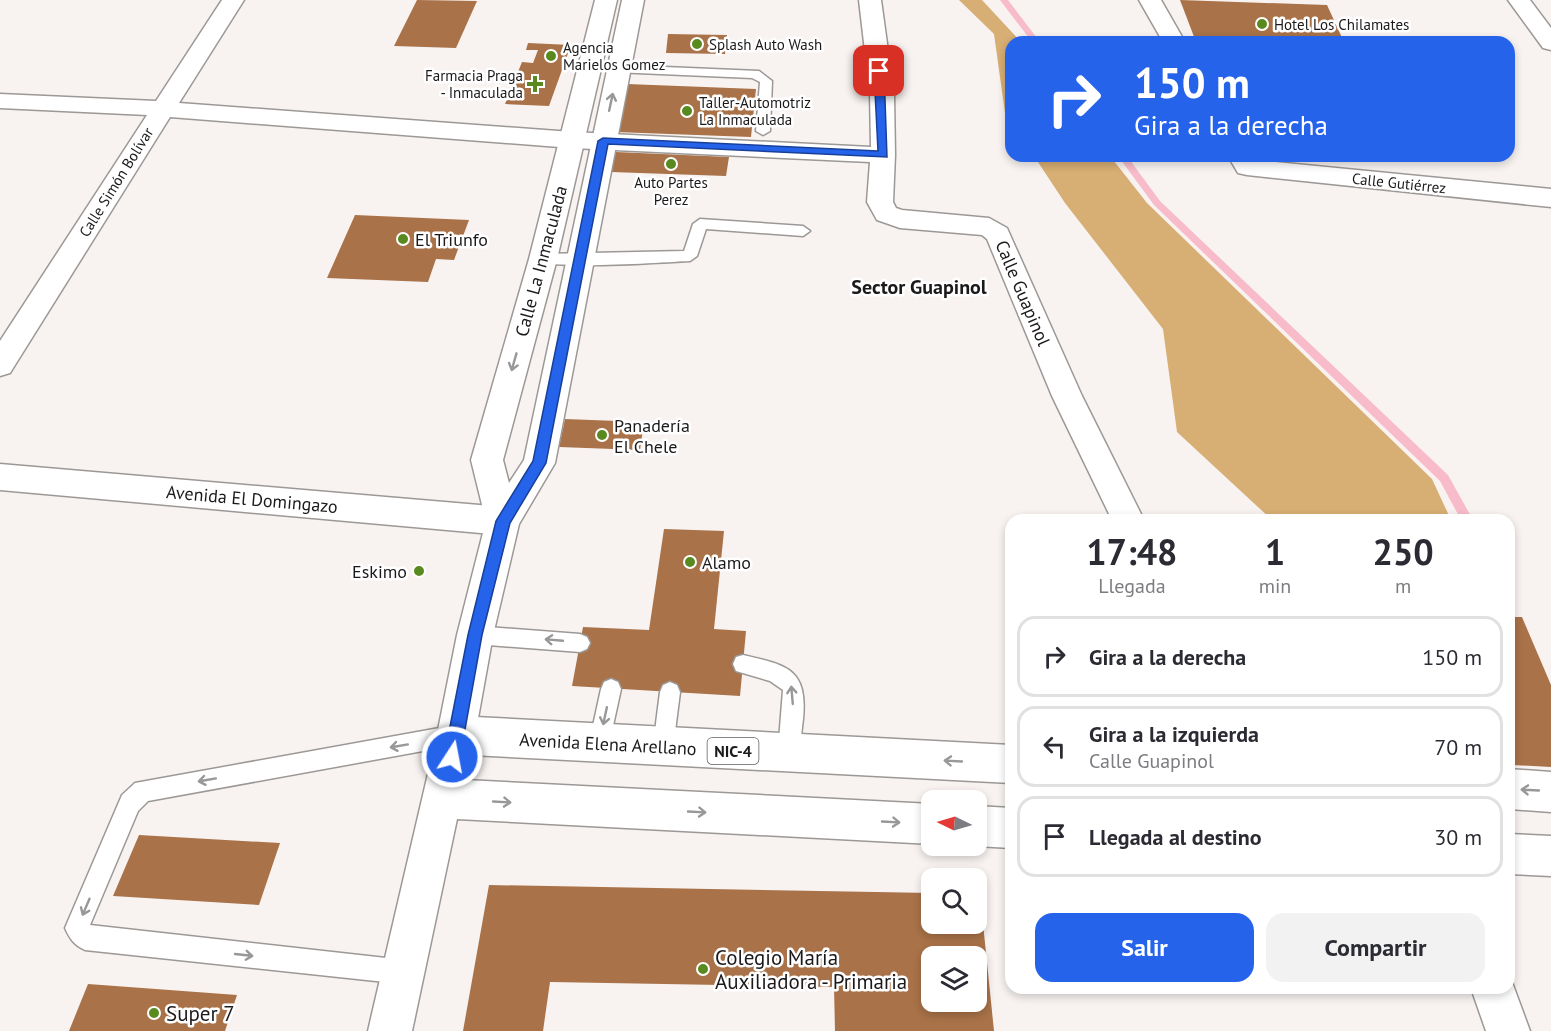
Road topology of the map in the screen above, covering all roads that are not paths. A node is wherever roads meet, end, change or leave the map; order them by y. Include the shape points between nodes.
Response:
1 (233, 0) edge
2 (606, 0) edge
3 (633, 0) edge
4 (870, 0) edge
5 (1150, 0) edge
6 (1519, 0) edge
7 (599, 28) junction
8 (626, 28) junction
9 (1171, 36) edge
10 (1551, 43) edge
11 (618, 69) junction
12 (0, 101) edge
13 (162, 109) junction
14 (763, 131) dead end
15 (572, 140) junction
16 (603, 141) junction
17 (884, 155) junction
18 (1243, 162) edge
19 (1551, 198) edge
20 (803, 231) dead end
21 (543, 259) junction
22 (580, 260) junction
23 (0, 365) edge
24 (0, 477) edge
25 (1125, 514) edge
26 (503, 521) junction
27 (475, 635) junction
28 (580, 643) dead end
29 (743, 664) dead end
30 (611, 689) dead end
31 (670, 692) dead end
32 (456, 735) junction
33 (598, 744) junction
34 (663, 747) junction
35 (788, 753) junction
36 (1005, 764) edge
37 (1515, 789) edge
38 (1551, 792) edge
39 (444, 799) junction
40 (921, 823) edge
41 (987, 827) edge
42 (1005, 828) edge
43 (1515, 854) edge
44 (1551, 856) edge
45 (404, 972) junction
46 (1495, 994) edge
47 (390, 1031) edge
48 (1508, 1031) edge

1 - 13 main road, Calle Simón Bolívar
2 - 7 main road, Calle La Inmaculada
3 - 8 main road, Calle La Inmaculada
4 - 17 main road, Calle Guapinol via 882,94
5 - 9 main road
6 - 10 main road
7 - 8 main road
7 - 15 main road, Calle La Inmaculada
8 - 11 main road, Calle La Inmaculada
11 - 14 lane via 756,74 766,81
16 -> 11 main road, Calle La Inmaculada
12 - 13 main road
13 - 15 main road
13 - 23 main road, Calle Simón Bolívar
15 - 16 main road
15 - 21 main road, Calle La Inmaculada
16 - 17 main road
16 - 22 main road, Calle La Inmaculada
17 - 25 main road, Calle Guapinol via 880,202 886,214 900,219 989,227 998,234 1067,396
18 - 19 main road, Calle Gutiérrez
20 - 22 lane via 700,224 690,256
21 - 22 lane
21 -> 26 main road, Calle La Inmaculada via 487,460
22 - 26 main road, Calle La Inmaculada via 539,463
24 - 26 main road, Avenida El Domingazo
26 - 27 main road, Calle La Inmaculada
28 -> 27 lane
27 - 32 main road, Calle La Inmaculada
35 -> 29 lane via 794,694 790,683 779,675
30 -> 33 lane
31 - 34 lane
32 - 33 main road, Avenida Elena Arellano / NIC-4
32 - 39 main road, Calle La Inmaculada
32 -> 45 lane via 143,791 130,803 77,928 85,938
33 - 34 main road, Avenida Elena Arellano / NIC-4
34 - 35 main road, Avenida Elena Arellano / NIC-4
36 -> 35 main road, Avenida Elena Arellano / NIC-4
38 -> 37 main road
39 -> 40 main road
39 - 45 main road, Calle La Inmaculada
41 - 42 main road
43 - 44 main road
45 - 47 main road, Calle La Inmaculada
46 - 48 main road

